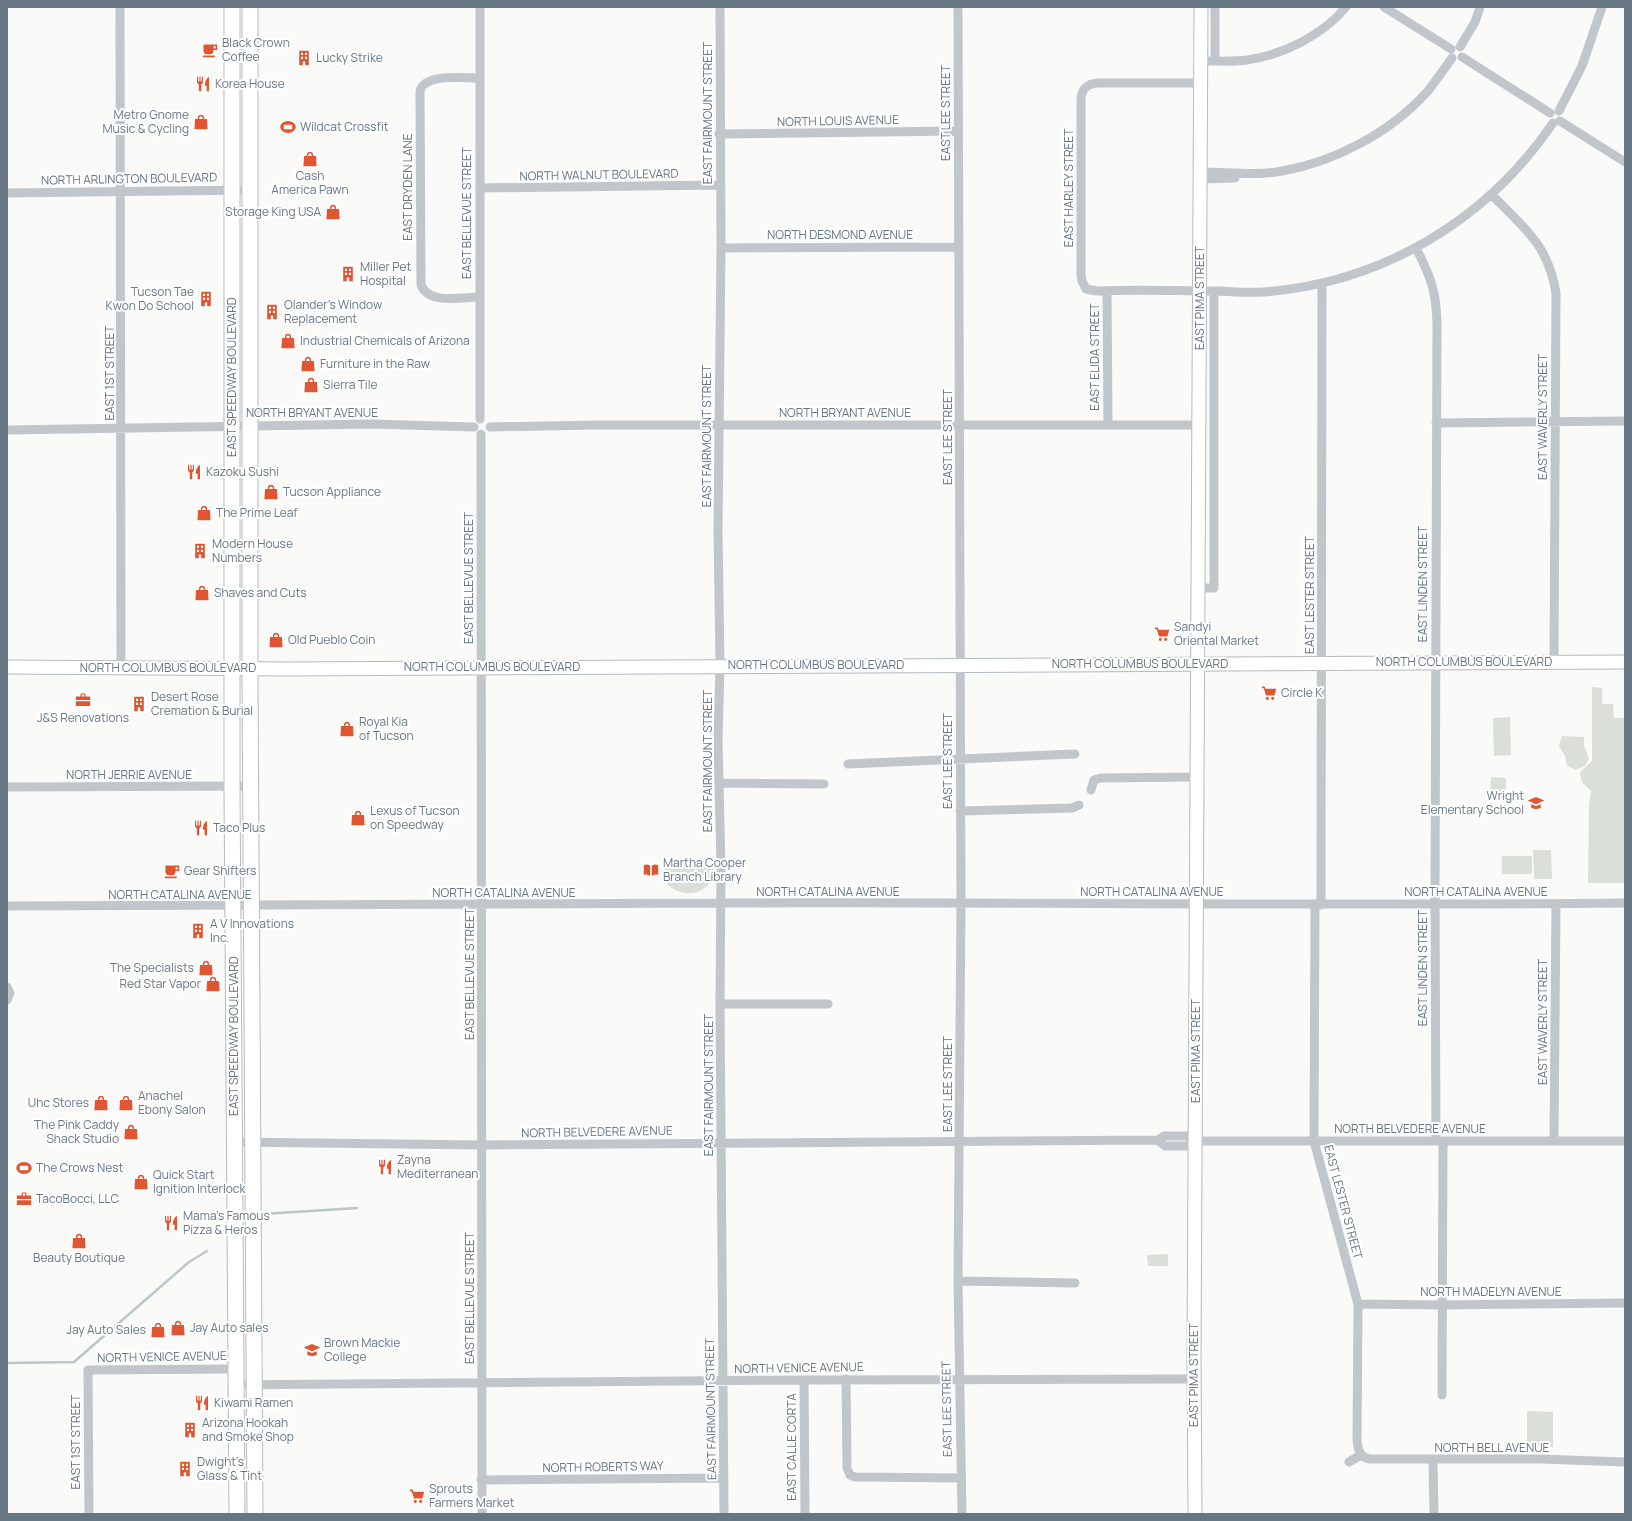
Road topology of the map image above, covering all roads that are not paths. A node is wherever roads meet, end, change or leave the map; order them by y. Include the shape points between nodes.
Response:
1 (120, 7) edge
2 (232, 7) edge
3 (250, 7) edge
4 (480, 7) edge
5 (720, 7) edge
6 (958, 7) edge
7 (1201, 7) edge
8 (1215, 7) edge
9 (1346, 7) edge
10 (1384, 7) edge
11 (1480, 7) edge
12 (1602, 7) edge
13 (1456, 53) junction
14 (1215, 61) junction
15 (1201, 62) junction
16 (479, 78) junction
17 (1201, 83) junction
18 (1555, 117) junction
19 (958, 131) junction
20 (719, 134) junction
21 (1625, 162) edge
22 (1200, 176) junction
23 (719, 186) junction
24 (480, 188) junction
25 (233, 189) junction
26 (250, 190) junction
27 (122, 191) junction
28 (7, 193) edge
29 (1491, 194) junction
30 (959, 247) junction
31 (720, 248) junction
32 (1416, 248) junction
33 (1322, 284) junction
34 (1107, 291) junction
35 (1200, 291) junction
36 (1214, 291) junction
37 (479, 297) junction
38 (480, 419) junction
39 (1625, 421) edge
40 (1555, 422) junction
41 (1436, 423) junction
42 (1108, 424) junction
43 (960, 425) junction
44 (1200, 425) junction
45 (232, 426) junction
46 (250, 426) junction
47 (474, 426) junction
48 (490, 426) junction
49 (718, 426) junction
50 (122, 429) junction
51 (7, 430) edge
52 (481, 434) junction
53 (1199, 588) junction
54 (1554, 661) junction
55 (1435, 662) junction
56 (1625, 662) edge
57 (1198, 663) junction
58 (1323, 663) junction
59 (960, 664) junction
60 (720, 665) junction
61 (7, 667) edge
62 (121, 667) junction
63 (481, 667) junction
64 (233, 668) junction
65 (250, 668) junction
66 (1075, 754) dead end
67 (960, 760) junction
68 (848, 764) dead end
69 (1197, 777) junction
70 (719, 783) junction
71 (824, 784) dead end
72 (232, 786) junction
73 (251, 786) junction
74 (7, 788) edge
75 (1090, 790) dead end
76 (1079, 805) dead end
77 (960, 811) junction
78 (720, 903) junction
79 (1625, 903) edge
80 (961, 904) junction
81 (1197, 904) junction
82 (1435, 904) junction
83 (1556, 904) junction
84 (482, 905) junction
85 (1318, 905) junction
86 (7, 906) edge
87 (234, 907) junction
88 (252, 907) junction
89 (7, 987) edge
90 (7, 1000) edge
91 (720, 1004) junction
92 (828, 1004) dead end
93 (1195, 1141) junction
94 (1314, 1141) junction
95 (1439, 1141) junction
96 (1554, 1141) junction
97 (1625, 1141) edge
98 (235, 1142) junction
99 (254, 1142) junction
100 (721, 1142) junction
101 (960, 1142) junction
102 (481, 1145) junction
103 (958, 1282) junction
104 (1075, 1283) dead end
105 (1625, 1303) edge
106 (1358, 1304) junction
107 (1442, 1305) junction
108 (236, 1369) junction
109 (88, 1370) joint
110 (1194, 1379) junction
111 (804, 1380) junction
112 (846, 1380) junction
113 (958, 1380) junction
114 (723, 1381) junction
115 (482, 1383) junction
116 (236, 1385) junction
117 (255, 1385) junction
118 (1442, 1395) dead end
119 (1361, 1455) junction
120 (1433, 1460) junction
121 (1350, 1462) dead end
122 (1625, 1462) edge
123 (724, 1478) junction
124 (961, 1478) junction
125 (481, 1480) junction
126 (89, 1514) edge
127 (236, 1514) edge
128 (255, 1514) edge
129 (482, 1514) edge
130 (724, 1514) edge
131 (804, 1514) edge
132 (962, 1514) edge
133 (1195, 1514) edge
134 (1434, 1514) edge

1 - 27 street, EAST 1ST STREET
2 - 25 main road, EAST SPEEDWAY BOULEVARD
3 - 26 main road, EAST SPEEDWAY BOULEVARD
4 - 16 street, EAST BELLEVUE STREET
5 - 20 street, EAST FAIRMOUNT STREET
6 - 19 street, EAST LEE STREET
7 - 15 street, EAST PIMA STREET
8 - 14 street
9 - 14 street via 1312,37 1276,54 1247,60
10 - 13 street
11 - 13 street via 1475,22
12 - 18 street via 1582,66
13 - 18 street
13 - 22 street via 1426,92 1398,118 1340,153 1282,172
14 - 15 street
15 - 17 street, EAST PIMA STREET
16 - 24 street, EAST BELLEVUE STREET
16 - 37 street, EAST DRYDEN LANE via 430,79 422,84 420,90 421,285 426,293 437,298
17 - 22 street, EAST PIMA STREET
17 - 34 street, EAST HARLEY STREET via 1098,83 1083,89 1081,274 1084,286 1090,290
18 - 21 street
18 - 29 street via 1533,151
19 - 20 street, NORTH LOUIS AVENUE
19 - 30 street, EAST LEE STREET
20 - 23 street, EAST FAIRMOUNT STREET
22 - 35 street, EAST PIMA STREET
23 - 24 street, NORTH WALNUT BOULEVARD
23 - 31 street, EAST FAIRMOUNT STREET
24 - 37 street, EAST BELLEVUE STREET
25 - 26 street, NORTH ARLINGTON BOULEVARD
25 - 27 street, NORTH ARLINGTON BOULEVARD
25 - 45 main road, EAST SPEEDWAY BOULEVARD
26 - 46 main road, EAST SPEEDWAY BOULEVARD
27 - 28 street, NORTH ARLINGTON BOULEVARD
27 - 50 street, EAST 1ST STREET
29 - 32 street via 1450,226
29 - 40 street, EAST WAVERLY STREET via 1538,243 1553,278 1556,293
30 - 31 street, NORTH DESMOND AVENUE
30 - 43 street, EAST LEE STREET
31 - 49 street, EAST FAIRMOUNT STREET
32 - 33 street via 1366,272
32 - 41 street, EAST LINDEN STREET via 1434,286 1436,300
33 - 36 street via 1262,292
33 - 58 street, EAST LESTER STREET
34 - 35 street
34 - 42 street, EAST ELIDA STREET
35 - 36 street
35 - 44 street, EAST PIMA STREET
36 - 53 street, EAST PIMA STREET via 1214,588
37 - 38 street, EAST BELLEVUE STREET
38 - 47 street
38 - 48 street via 487,420
39 - 40 street
40 - 41 street
40 - 54 street, EAST WAVERLY STREET
41 - 55 street, EAST LINDEN STREET
42 - 43 street, NORTH BRYANT AVENUE
42 - 44 street, NORTH BRYANT AVENUE
43 - 49 street, NORTH BRYANT AVENUE
43 - 59 street, EAST LEE STREET
44 - 53 street, EAST PIMA STREET
45 - 46 street, NORTH BRYANT AVENUE
45 - 50 street, NORTH BRYANT AVENUE
45 - 64 main road, EAST SPEEDWAY BOULEVARD
46 - 47 street, NORTH BRYANT AVENUE
46 - 65 main road, EAST SPEEDWAY BOULEVARD
47 - 52 street via 475,431
48 - 49 street, NORTH BRYANT AVENUE
48 - 52 street via 487,432
49 - 60 street, EAST FAIRMOUNT STREET
50 - 51 street, NORTH BRYANT AVENUE
50 - 62 street, EAST 1ST STREET
52 - 63 street, EAST BELLEVUE STREET
53 - 57 street, EAST PIMA STREET
54 - 55 street, NORTH COLUMBUS BOULEVARD
54 - 56 street, NORTH COLUMBUS BOULEVARD
55 - 58 street, NORTH COLUMBUS BOULEVARD
55 - 82 street, EAST LINDEN STREET
57 - 58 street, NORTH COLUMBUS BOULEVARD
57 - 59 street, NORTH COLUMBUS BOULEVARD
57 - 69 street, EAST PIMA STREET
58 - 85 street, EAST LESTER STREET
59 - 60 street, NORTH COLUMBUS BOULEVARD
59 - 67 street, EAST LEE STREET
60 - 63 street, NORTH COLUMBUS BOULEVARD
60 - 70 street, EAST FAIRMOUNT STREET
61 - 62 street, NORTH COLUMBUS BOULEVARD
62 - 64 street, NORTH COLUMBUS BOULEVARD
63 - 65 street, NORTH COLUMBUS BOULEVARD
63 - 84 street, EAST BELLEVUE STREET
64 - 65 street, NORTH COLUMBUS BOULEVARD
64 - 72 main road, EAST SPEEDWAY BOULEVARD
65 - 73 main road, EAST SPEEDWAY BOULEVARD
66 - 67 street
67 - 68 street
67 - 77 street, EAST LEE STREET
69 - 75 street via 1101,778 1094,780
69 - 81 street, EAST PIMA STREET
70 - 71 street
70 - 78 street, EAST FAIRMOUNT STREET
72 - 73 street, NORTH JERRIE AVENUE
72 - 74 street, NORTH JERRIE AVENUE
72 - 87 main road, EAST SPEEDWAY BOULEVARD
73 - 88 main road, EAST SPEEDWAY BOULEVARD
76 - 77 street via 1072,808
77 - 80 street, EAST LEE STREET
78 - 80 street, NORTH CATALINA AVENUE
78 - 84 street, NORTH CATALINA AVENUE
78 - 91 street, EAST FAIRMOUNT STREET
79 - 83 street, NORTH CATALINA AVENUE
80 - 81 street, NORTH CATALINA AVENUE
80 - 101 street, EAST LEE STREET
81 - 85 street, NORTH CATALINA AVENUE
81 - 93 street, EAST PIMA STREET
82 - 83 street, NORTH CATALINA AVENUE
82 - 85 street, NORTH CATALINA AVENUE
82 - 95 street, EAST LINDEN STREET
83 - 96 street, EAST WAVERLY STREET
84 - 88 street, NORTH CATALINA AVENUE
84 - 102 street, EAST BELLEVUE STREET
85 - 94 street, EAST LESTER STREET
86 - 87 street, NORTH CATALINA AVENUE
87 - 88 street, NORTH CATALINA AVENUE
87 - 98 main road, EAST SPEEDWAY BOULEVARD
88 - 99 main road, EAST SPEEDWAY BOULEVARD
89 - 90 street via 10,993
91 - 92 street
91 - 100 street, EAST FAIRMOUNT STREET
93 - 94 street, NORTH BELVEDERE AVENUE
93 - 101 street, NORTH BELVEDERE AVENUE via 1186,1146 1165,1146 1158,1140
93 - 110 street, EAST PIMA STREET
94 - 95 street, NORTH BELVEDERE AVENUE
94 - 106 street, EAST LESTER STREET
95 - 96 street, NORTH BELVEDERE AVENUE
95 - 107 street, EAST LINDEN STREET
96 - 97 street, NORTH BELVEDERE AVENUE
98 - 99 street, NORTH BELVEDERE AVENUE
98 - 108 main road, EAST SPEEDWAY BOULEVARD
99 - 102 street, NORTH BELVEDERE AVENUE
99 - 117 main road, EAST SPEEDWAY BOULEVARD
100 - 101 street, NORTH BELVEDERE AVENUE
100 - 102 street, NORTH BELVEDERE AVENUE
100 - 114 street, EAST FAIRMOUNT STREET
101 - 103 street, EAST LEE STREET
102 - 115 street, EAST BELLEVUE STREET
103 - 104 street
103 - 113 street, EAST LEE STREET
105 - 107 street, NORTH MADELYN AVENUE
106 - 107 street, NORTH MADELYN AVENUE
106 - 119 street, EAST LESTER STREET via 1357,1440
107 - 118 street, EAST LINDEN STREET
108 - 109 street, NORTH VENICE AVENUE
108 - 116 main road, EAST SPEEDWAY BOULEVARD
109 - 126 street, EAST 1ST STREET
110 - 113 street, NORTH VENICE AVENUE
110 - 133 street, EAST PIMA STREET
111 - 112 street, NORTH VENICE AVENUE
111 - 114 street, NORTH VENICE AVENUE
111 - 131 street, EAST CALLE CORTA
112 - 113 street, NORTH VENICE AVENUE
112 - 124 street via 847,1468 850,1475
113 - 124 street, EAST LEE STREET
114 - 115 street, NORTH VENICE AVENUE
114 - 123 street, EAST FAIRMOUNT STREET
115 - 117 street, NORTH VENICE AVENUE
115 - 125 street, EAST BELLEVUE STREET
116 - 117 street, NORTH VENICE AVENUE
116 - 127 main road, EAST SPEEDWAY BOULEVARD
117 - 128 main road, EAST SPEEDWAY BOULEVARD
119 - 120 street, NORTH BELL AVENUE via 1371,1459
119 - 121 street
120 - 122 street, NORTH BELL AVENUE via 1540,1459
120 - 134 street
123 - 125 street, NORTH ROBERTS WAY
123 - 130 street, EAST FAIRMOUNT STREET
124 - 132 street, EAST LEE STREET
125 - 129 street, EAST BELLEVUE STREET

